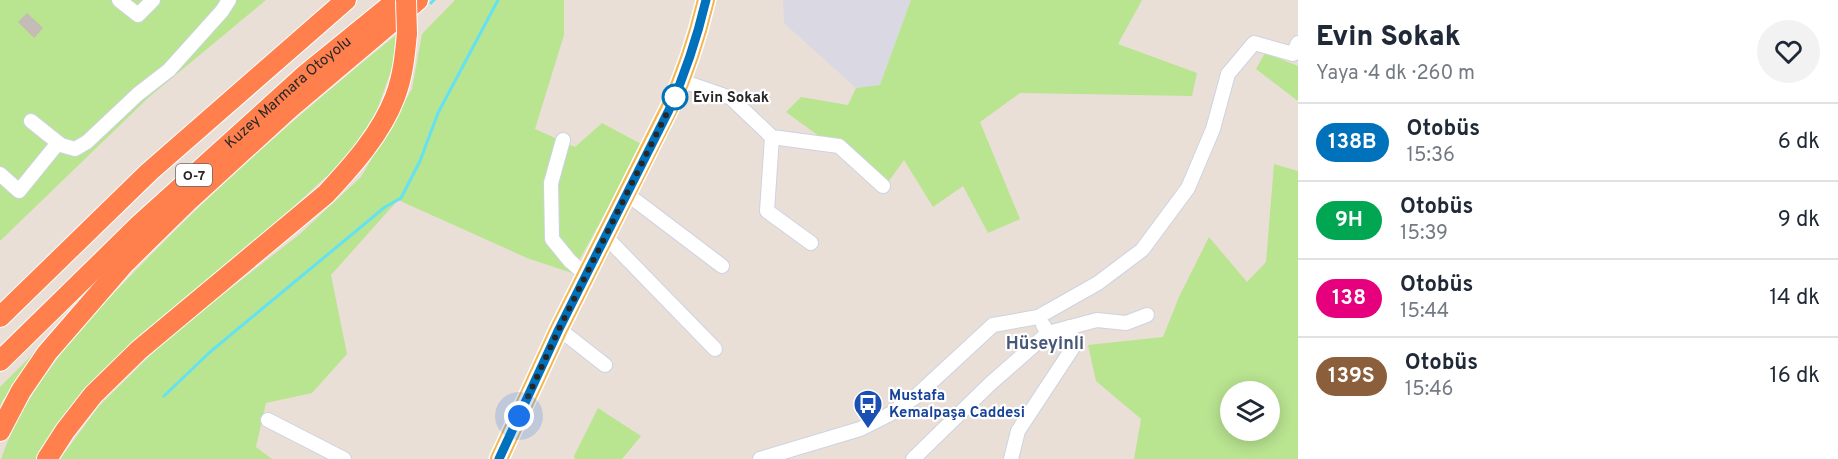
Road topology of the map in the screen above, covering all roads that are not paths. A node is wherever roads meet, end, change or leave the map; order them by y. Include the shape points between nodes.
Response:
1 (119, 0) edge
2 (153, 0) edge
3 (229, 0) edge
4 (346, 0) edge
5 (397, 0) edge
6 (406, 0) edge
7 (418, 0) edge
8 (706, 0) edge
9 (1298, 43) edge
10 (682, 81) junction
11 (31, 121) dead end
12 (772, 137) junction
13 (563, 140) dead end
14 (58, 143) junction
15 (0, 174) edge
16 (883, 186) dead end
17 (627, 194) junction
18 (606, 237) junction
19 (812, 243) dead end
20 (722, 266) dead end
21 (587, 276) junction
22 (1147, 315) dead end
23 (0, 317) edge
24 (1038, 317) junction
25 (1070, 327) junction
26 (559, 329) junction
27 (1048, 333) junction
28 (715, 349) dead end
29 (0, 362) edge
30 (605, 365) dead end
31 (268, 420) dead end
32 (0, 431) edge
33 (46, 459) edge
34 (344, 459) edge
35 (499, 459) edge
36 (760, 459) edge
37 (913, 459) edge
38 (1011, 459) edge

1 - 2 street via 138,15
3 - 14 street via 169,70 87,142 75,149
4 - 23 highway, Kuzey Marmara Otoyolu / O-7 via 149,172
5 - 29 highway, Kuzey Marmara Otoyolu / O-7 via 306,74 156,210
6 - 33 highway, bridge via 407,33 395,97 380,126 345,174 139,350 93,394
7 - 32 highway via 290,108 125,263 47,353 21,390
8 - 10 main road
9 - 24 street via 1293,54 1254,43 1228,74 1213,129 1188,188 1142,250 1098,283
10 - 12 street via 730,98
10 - 17 main road
11 - 14 street
12 - 16 street via 840,146
12 - 19 street via 767,211
13 - 21 street via 551,183 552,239
14 - 15 street via 18,191
17 - 18 main road
17 - 20 street
18 - 21 main road
18 - 28 street
21 - 26 main road
22 - 25 street via 1126,323 1096,320
24 - 27 street
24 - 36 street via 993,325 914,398 890,414 860,429
25 - 27 street
25 - 38 street via 1072,349 1018,431
26 - 30 street
26 - 35 main road
27 - 37 street
31 - 34 street

